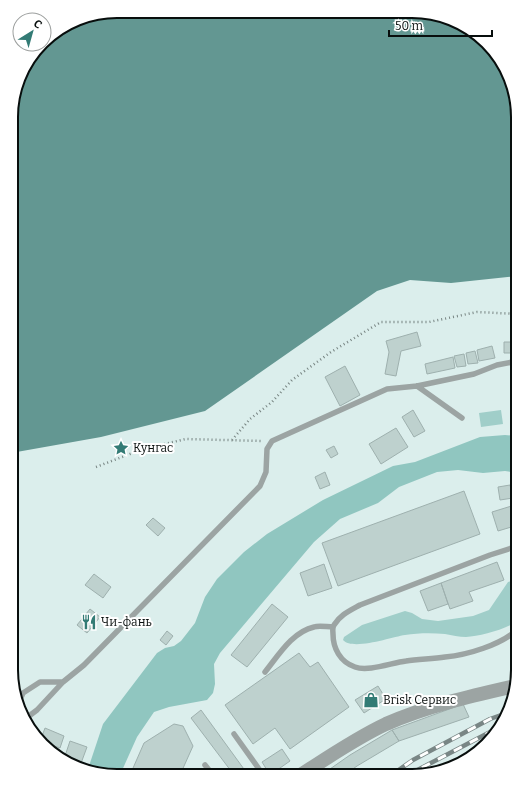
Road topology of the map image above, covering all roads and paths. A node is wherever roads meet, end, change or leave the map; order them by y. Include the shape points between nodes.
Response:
1 (511, 314) edge
2 (511, 362) edge
3 (417, 386) junction
4 (462, 418) dead end
5 (232, 440) junction
6 (272, 441) junction
7 (96, 467) dead end
8 (511, 548) edge
9 (333, 627) junction
10 (511, 634) edge
11 (265, 672) dead end
12 (63, 682) junction
13 (509, 687) edge
14 (22, 696) edge
15 (29, 716) edge
16 (234, 734) dead end
17 (205, 765) dead end
18 (208, 769) edge
19 (259, 769) edge
20 (310, 769) edge

1 - 5 path via 477,312 429,322 381,322 331,352 292,380 272,402 250,419
2 - 3 lane via 474,374
3 - 4 lane
3 - 6 lane via 387,389
5 - 6 path
5 - 7 path via 186,439 143,450
6 - 12 lane via 267,449 266,472 260,486 84,665
8 - 9 lane via 360,605 343,614
9 - 10 lane via 333,645 341,658 355,667 369,668 472,652
9 - 11 lane via 315,626 306,630 294,638
12 - 14 lane via 40,682
12 - 15 lane
13 - 20 street via 442,704 385,725
16 - 19 lane
17 - 18 lane

